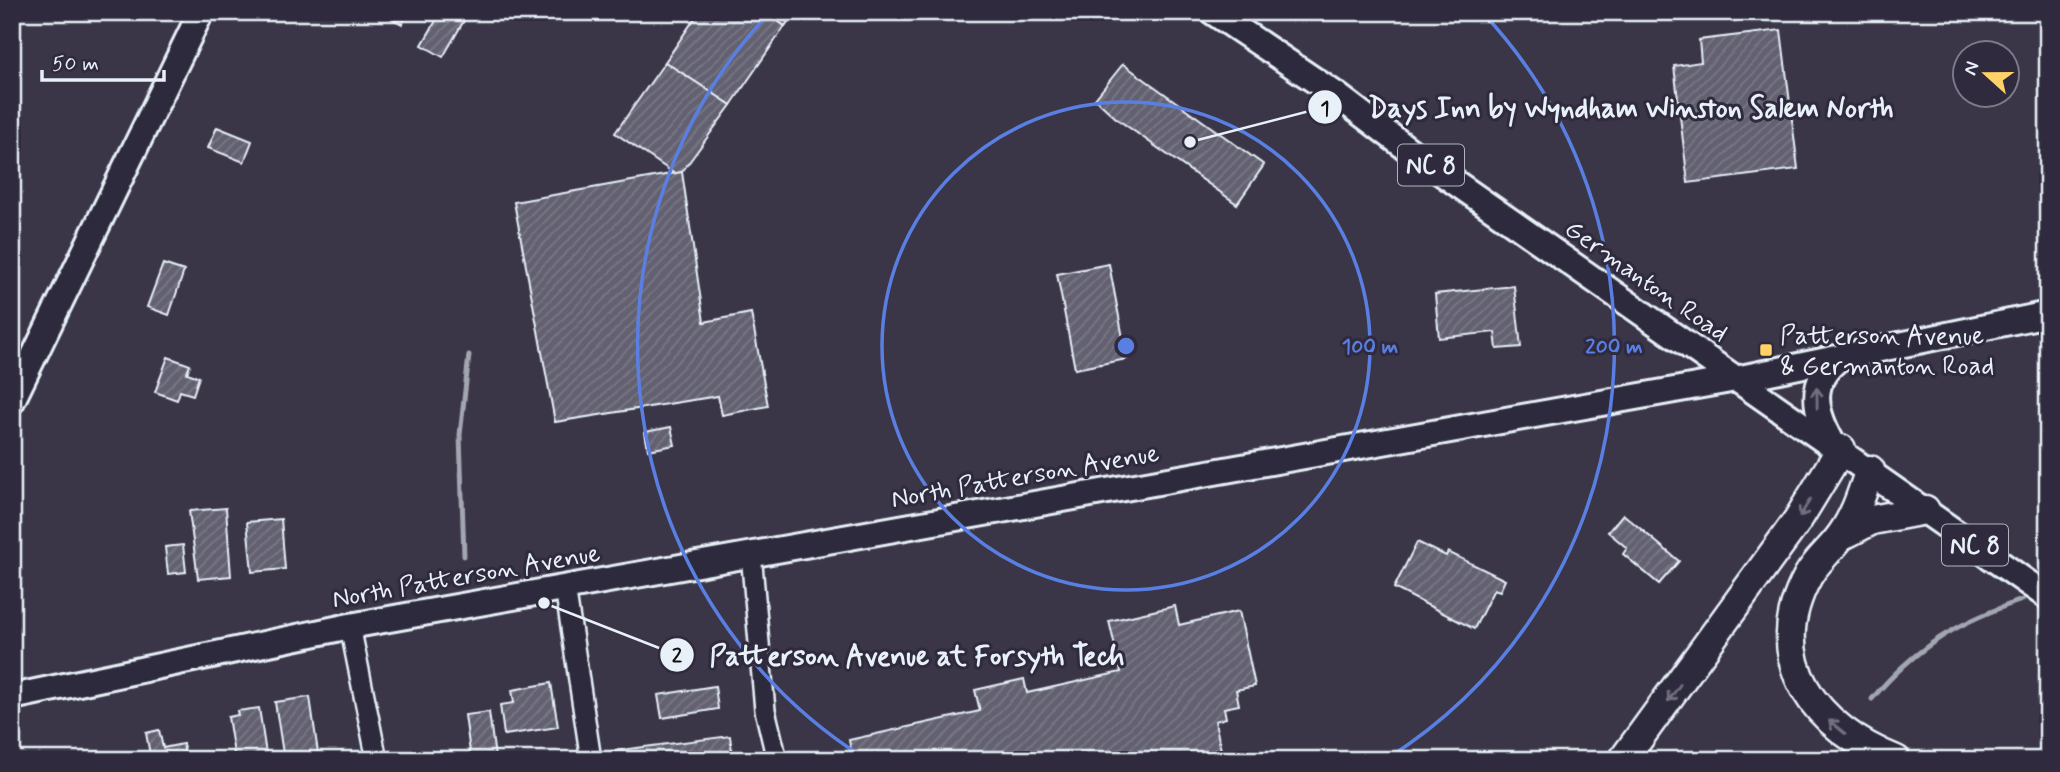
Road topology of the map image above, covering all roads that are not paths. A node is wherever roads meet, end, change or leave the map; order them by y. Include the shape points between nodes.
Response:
1 (201, 12) edge
2 (1213, 12) edge
3 (2048, 314) edge
4 (1841, 357) junction
5 (1736, 379) junction
6 (12, 401) edge
7 (1837, 447) junction
8 (1870, 470) junction
9 (1925, 510) junction
10 (1841, 536) junction
11 (751, 553) junction
12 (565, 587) junction
13 (2048, 597) edge
14 (350, 626) junction
15 (12, 697) edge
16 (377, 760) edge
17 (591, 760) edge
18 (777, 760) edge
19 (1623, 760) edge
20 (1896, 760) edge

1 - 6 main road
2 - 5 main road, Germanton Road / NC 8
3 - 4 main road, North Patterson Avenue
4 - 5 main road, North Patterson Avenue
7 -> 4 main road via 1815,399 1823,373
5 - 7 main road, Germanton Road / NC 8
5 - 11 main road, North Patterson Avenue
7 - 8 main road, Germanton Road / NC 8
7 -> 19 highway via 1797,521
8 - 9 main road, Germanton Road / NC 8
8 - 10 highway via 1856,512
9 - 10 highway via 1872,520
9 - 13 main road, Germanton Road / NC 8
20 -> 10 highway via 1852,739 1820,713 1794,666 1791,634 1796,602 1809,574
11 - 12 main road, North Patterson Avenue
11 - 18 street via 765,710
12 - 14 main road, North Patterson Avenue
12 - 17 street
14 - 15 main road, North Patterson Avenue
14 - 16 street

